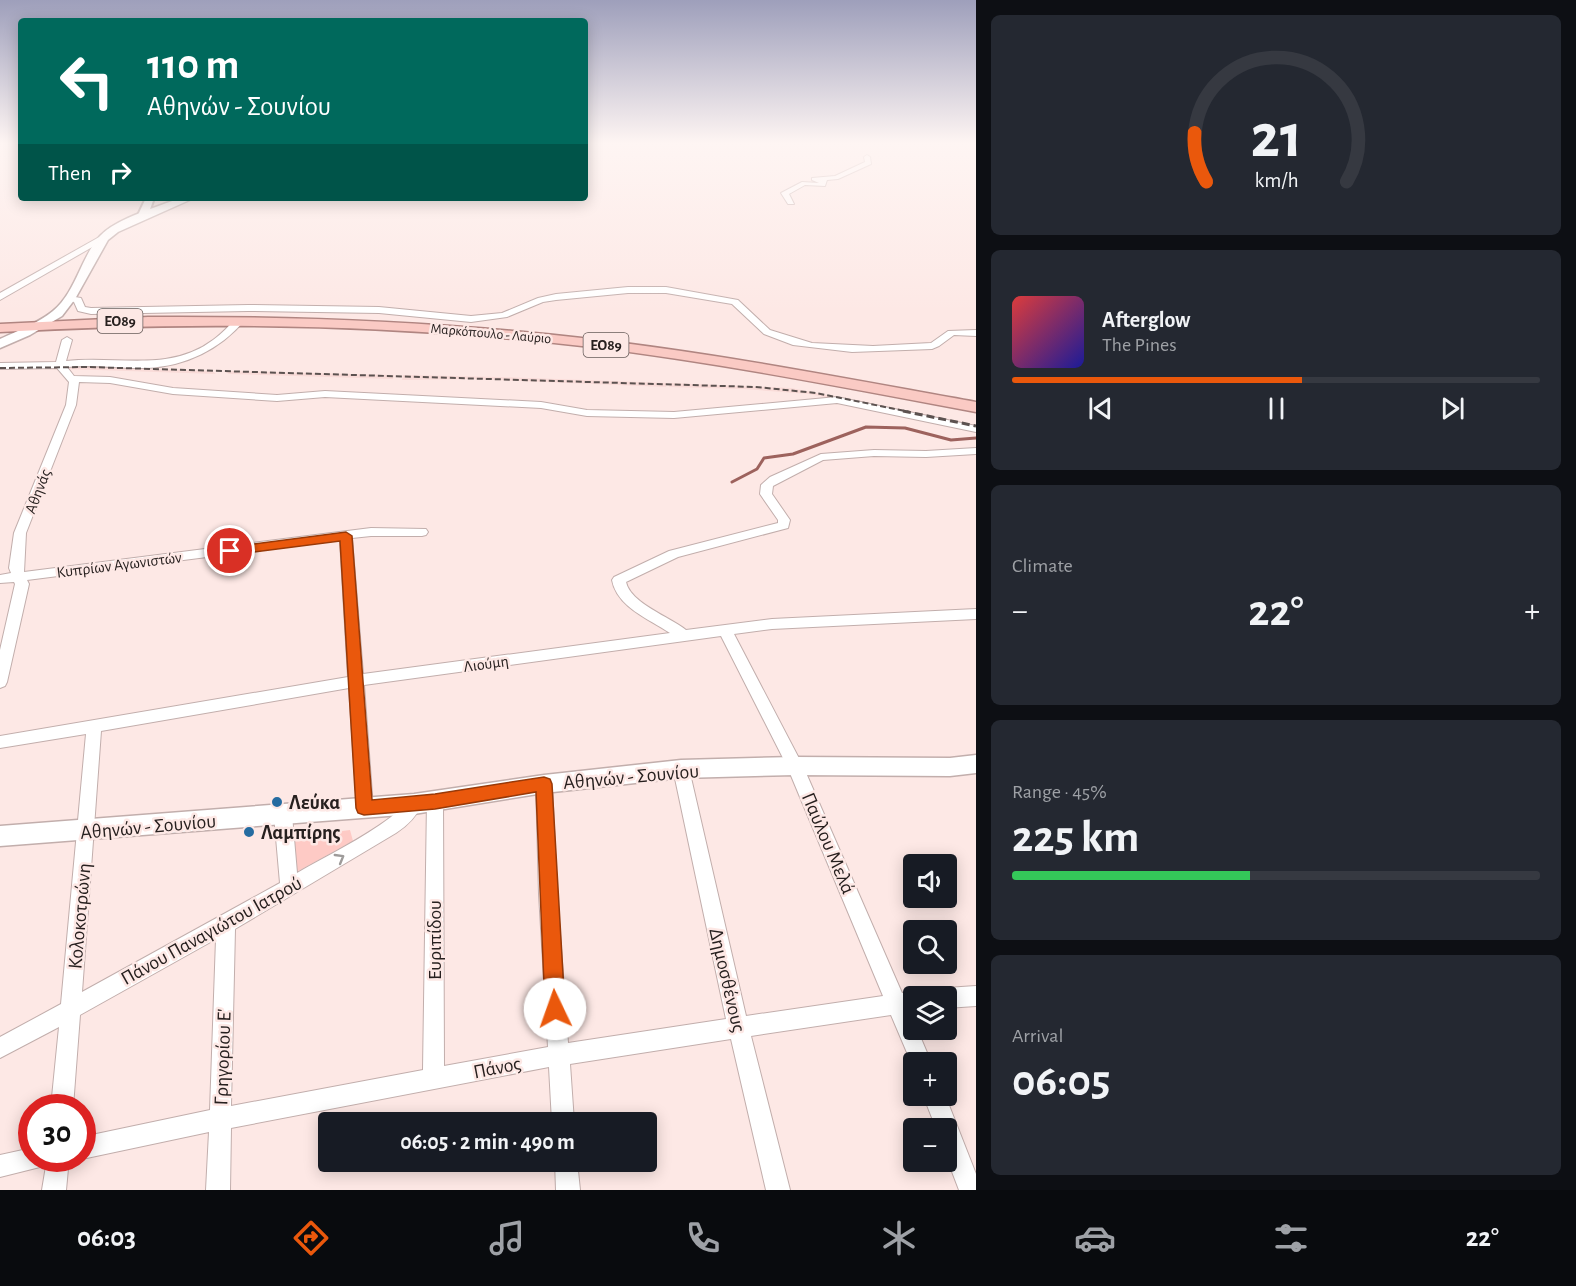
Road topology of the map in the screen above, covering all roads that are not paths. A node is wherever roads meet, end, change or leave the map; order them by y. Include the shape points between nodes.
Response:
1 (149, 201) edge
2 (181, 201) edge
3 (143, 215) junction
4 (104, 238) junction
5 (0, 297) edge
6 (67, 302) junction
7 (93, 317) junction
8 (240, 320) junction
9 (0, 323) edge
10 (37, 323) junction
11 (976, 333) edge
12 (1, 338) edge
13 (67, 340) dead end
14 (60, 365) junction
15 (0, 366) edge
16 (73, 380) junction
17 (976, 400) edge
18 (976, 407) edge
19 (976, 429) edge
20 (976, 451) edge
21 (422, 532) dead end
22 (346, 536) junction
23 (21, 577) junction
24 (0, 579) edge
25 (976, 615) edge
26 (725, 630) junction
27 (684, 637) junction
28 (3, 657) edge
29 (356, 681) junction
30 (0, 682) edge
31 (94, 726) junction
32 (0, 742) edge
33 (976, 764) edge
34 (795, 766) junction
35 (681, 770) junction
36 (544, 784) junction
37 (425, 802) junction
38 (364, 808) junction
39 (283, 815) junction
40 (86, 831) junction
41 (0, 836) edge
42 (289, 887) junction
43 (226, 924) junction
44 (976, 996) edge
45 (903, 997) edge
46 (957, 997) edge
47 (903, 1001) edge
48 (71, 1008) junction
49 (738, 1026) junction
50 (0, 1048) edge
51 (558, 1055) junction
52 (433, 1079) junction
53 (63, 1094) edge
54 (938, 1106) edge
55 (562, 1112) edge
56 (220, 1119) junction
57 (96, 1145) edge
58 (18, 1162) edge
59 (0, 1166) edge
60 (56, 1172) edge
61 (567, 1172) edge
62 (54, 1190) edge
63 (218, 1190) edge
64 (568, 1190) edge
65 (778, 1190) edge
66 (971, 1190) edge

1 - 3 street
2 - 3 main road
3 - 4 main road
4 - 5 street
4 - 6 main road
6 - 7 highway via 66,312 71,315
6 - 10 main road
6 - 11 street via 78,300 81,309 91,311 379,310 471,320 504,315 556,297 666,290 735,302 767,332 783,339 850,350 932,346 954,332
7 - 10 highway, Μαρκόπουλο - Λαύριο / ΕΟ89
7 - 17 highway, Μαρκόπουλο - Λαύριο / ΕΟ89 via 286,315 496,327 697,352
8 - 10 highway, Μαρκόπουλο - Λαύριο / ΕΟ89
8 - 14 street via 216,344 180,360 146,365
8 - 18 highway, Μαρκόπουλο - Λαύριο / ΕΟ89 via 414,326 594,343
9 - 10 highway, Μαρκόπουλο - Λαύριο / ΕΟ89
10 - 12 highway, Μαρκόπουλο - Λαύριο / ΕΟ89
13 - 14 street
14 - 15 street
14 - 16 street
16 - 19 street via 110,380 173,391 277,398 325,394 541,405 609,415 686,415 837,400
16 - 23 street, Αθηνάς via 71,405 20,533 16,568
20 - 27 street via 874,453 813,459 767,485 766,494 784,520 779,528 674,554 620,578 620,588 628,599 666,621
21 - 22 street, Κυπρίων Αγωνιστών
22 - 23 street, Κυπρίων Αγωνιστών
22 - 29 street
23 - 24 street, Κυπρίων Αγωνιστών
23 - 28 street, Αθηνάς
25 - 26 street, Λιούμη via 772,624
26 - 27 street, Λιούμη
26 - 34 street, Παύλου Μελά
27 - 29 street, Λιούμη
28 - 30 street, Αθηνάς
29 - 31 street, Λιούμη
29 - 38 street
31 - 32 street, Λιούμη
31 - 40 street, Κολοκοτρώνη
33 - 34 main road, Αθηνών - Σουνίου via 950,768
34 - 35 main road, Αθηνών - Σουνίου
34 - 45 street, Παύλου Μελά
35 - 36 main road, Αθηνών - Σουνίου
35 - 49 street, Δημοσθένους
36 - 37 main road, Αθηνών - Σουνίου
36 - 51 street
37 - 38 main road, Αθηνών - Σουνίου
42 -> 37 street, Πάνου Παναγιώτου Ιατρού via 390,828
37 - 52 street, Ευριπίδου
38 - 39 main road, Αθηνών - Σουνίου
39 - 40 main road, Αθηνών - Σουνίου
39 - 42 street
40 - 41 main road, Αθηνών - Σουνίου
40 - 48 street, Κολοκοτρώνη
42 - 43 street, Πάνου Παναγιώτου Ιατρού
43 - 48 street, Πάνου Παναγιώτου Ιατρού
43 - 56 street, Γρηγορίου Ε'
44 - 46 street
47 - 49 street, Πάνος
48 - 50 street, Πάνου Παναγιώτου Ιατρού
48 - 53 street, Κολοκοτρώνη
49 - 51 street, Πάνος
49 - 65 street, Δημοσθένους
51 - 52 street, Πάνος
51 - 55 street
52 - 56 street, Πάνος
54 - 66 street
56 - 57 street, Πάνος
56 - 63 street, Γρηγορίου Ε'
58 - 59 street
60 - 62 street
61 - 64 street

